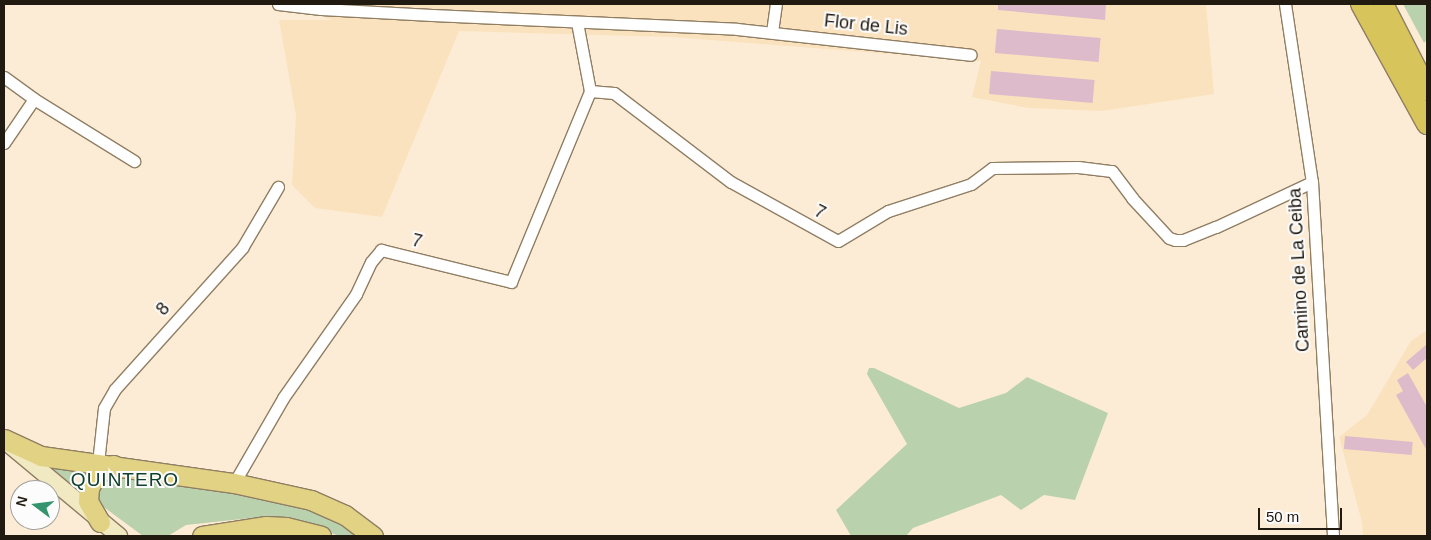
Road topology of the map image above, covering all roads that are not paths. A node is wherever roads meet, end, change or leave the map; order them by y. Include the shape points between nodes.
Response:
1 (278, 4) edge
2 (776, 4) edge
3 (1285, 4) edge
4 (1361, 4) edge
5 (1383, 4) edge
6 (338, 6) edge
7 (577, 22) junction
8 (772, 32) junction
9 (972, 55) dead end
10 (4, 77) edge
11 (1420, 81) edge
12 (590, 91) junction
13 (34, 99) junction
14 (1427, 124) edge
15 (4, 143) edge
16 (134, 161) dead end
17 (1312, 182) junction
18 (278, 187) dead end
19 (4, 439) edge
20 (112, 464) junction
21 (234, 483) junction
22 (100, 522) junction
23 (119, 536) edge
24 (202, 536) edge
25 (321, 536) edge
26 (373, 536) edge
27 (1333, 536) edge

1 - 6 street, Flor de Lis
2 - 8 street
3 - 17 street, Camino de La Ceiba
4 - 11 highway
5 - 11 highway
6 - 7 street, Flor de Lis
7 - 8 street, Flor de Lis
7 - 12 street
8 - 9 street, Flor de Lis
10 - 13 street
11 - 14 highway
12 - 17 street, 7 via 614,93 731,182 838,240 888,211 971,184 992,168 1106,169 1116,175 1168,238 1175,240 1216,227
12 - 21 street, 7 via 511,282 381,250 371,262 356,294 283,398
13 - 15 street
13 - 16 street
17 - 27 street, Camino de La Ceiba
18 - 20 street, 8 via 242,248 115,389 104,408
19 - 20 main road via 41,456
19 - 22 main road
20 - 21 main road
20 - 22 main road via 96,475 89,488 88,501
21 - 26 main road via 311,500 345,515
22 - 23 main road
24 - 25 main road via 266,526 286,527

